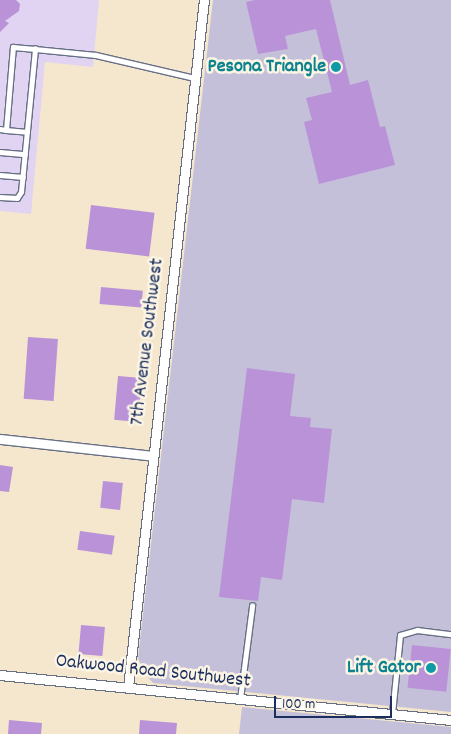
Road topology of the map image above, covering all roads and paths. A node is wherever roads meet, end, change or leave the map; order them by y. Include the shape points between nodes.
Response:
1 (204, 0) edge
2 (35, 49) junction
3 (196, 78) junction
4 (3, 130) edge
5 (27, 132) junction
6 (0, 152) edge
7 (25, 154) junction
8 (0, 175) edge
9 (23, 177) junction
10 (0, 197) edge
11 (0, 439) edge
12 (153, 456) junction
13 (252, 606) dead end
14 (451, 634) edge
15 (0, 675) edge
16 (128, 687) junction
17 (240, 699) junction
18 (392, 714) junction
19 (451, 720) edge

1 - 3 street, 7th Avenue Southwest
2 - 3 lane via 96,55
2 - 4 lane via 13,47
2 - 5 lane
3 - 12 street, 7th Avenue Southwest
4 - 5 lane
5 - 7 lane
6 - 7 lane
7 - 9 lane
8 - 9 lane
9 - 10 lane via 17,198
11 - 12 street
12 - 16 street, 7th Avenue Southwest
13 - 17 lane
14 - 18 lane via 417,630 400,635
15 - 16 street, Oakwood Road Southwest
16 - 17 street, Oakwood Road Southwest
17 - 18 street, Oakwood Road Southwest
18 - 19 street, Oakwood Road Southwest

